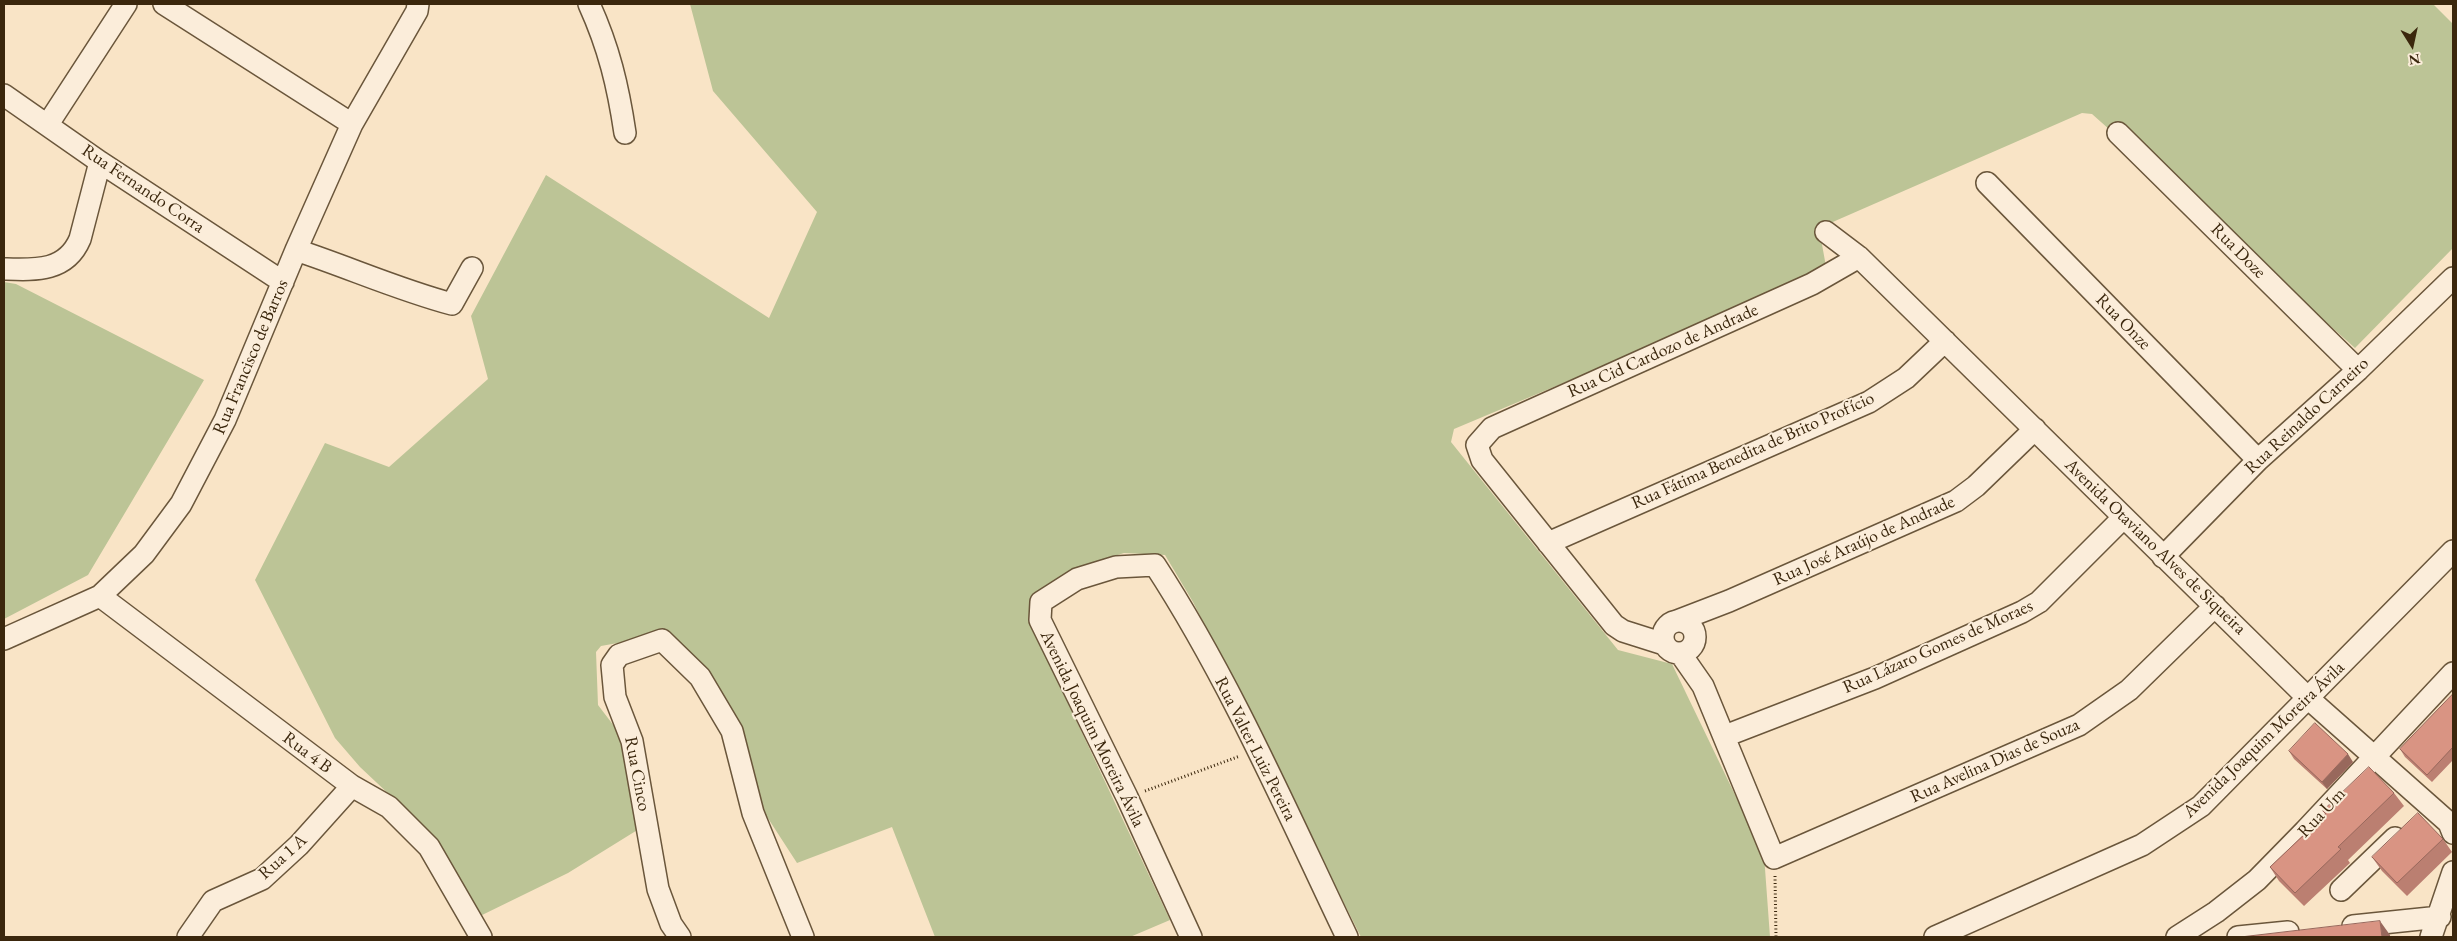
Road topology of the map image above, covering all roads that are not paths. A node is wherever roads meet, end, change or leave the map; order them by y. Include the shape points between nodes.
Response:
1 (126, 4) edge
2 (164, 4) edge
3 (418, 4) edge
4 (589, 4) edge
5 (4, 95) edge
6 (4, 110) edge
7 (28, 112) junction
8 (48, 124) junction
9 (352, 124) junction
10 (625, 133) dead end
11 (2118, 133) dead end
12 (100, 162) junction
13 (1987, 183) dead end
14 (1826, 232) dead end
15 (296, 250) junction
16 (1858, 257) junction
17 (472, 268) dead end
18 (4, 270) edge
19 (2453, 278) edge
20 (283, 282) junction
21 (1945, 341) junction
22 (2358, 370) junction
23 (2035, 429) junction
24 (2258, 460) junction
25 (2123, 518) junction
26 (1548, 543) junction
27 (2453, 551) edge
28 (2163, 557) junction
29 (1155, 565) joint
30 (100, 596) junction
31 (2215, 606) junction
32 (1679, 637) junction
33 (4, 639) edge
34 (2453, 673) edge
35 (2309, 698) junction
36 (1725, 736) junction
37 (2374, 756) junction
38 (352, 786) junction
39 (2418, 816) junction
40 (2453, 833) edge
41 (2453, 872) edge
42 (2341, 890) dead end
43 (2440, 917) junction
44 (2334, 928) edge
45 (2305, 930) edge
46 (188, 937) edge
47 (482, 937) edge
48 (680, 937) edge
49 (803, 937) edge
50 (1191, 937) edge
51 (1347, 937) edge
52 (1935, 937) edge
53 (2177, 937) edge
54 (2238, 937) edge
55 (2431, 937) edge

1 - 8 street
2 - 9 street
3 - 9 street, Rua Francisco de Barros
4 - 10 street via 618,85
5 - 7 street, Rua Fernando Corra
6 - 7 street
7 - 8 street, Rua Fernando Corra
8 - 12 street, Rua Fernando Corra
9 - 15 street, Rua Francisco de Barros
11 - 22 street, Rua Doze
12 - 18 street via 75,251 50,267
12 - 20 street, Rua Fernando Corra
13 - 24 street, Rua Onze
14 - 16 street, Avenida Otaviano Alves de Siqueira
15 - 17 street via 415,294 452,304
15 - 20 street, Rua Francisco de Barros
16 - 21 street, Avenida Otaviano Alves de Siqueira
16 - 26 street, Rua Cid Cardozo de Andrade via 1812,284 1492,428 1481,438 1477,445 1482,460
19 - 22 street, Rua Reinaldo Carneiro
20 - 30 street, Rua Francisco de Barros via 225,420 181,504 144,554
21 - 23 street, Avenida Otaviano Alves de Siqueira
21 - 26 street, Rua Fátima Benedita de Brito Profício via 1906,378 1869,402
22 - 24 street, Rua Reinaldo Carneiro
23 - 25 street, Avenida Otaviano Alves de Siqueira
23 - 32 street, Rua José Araújo de Andrade via 1956,501 1730,601
24 - 28 street, Rua Reinaldo Carneiro
25 - 28 street, Avenida Otaviano Alves de Siqueira
25 - 36 street, Rua Lázaro Gomes de Moraes via 2039,602 2022,612 1875,678
26 - 32 street via 1614,625 1637,635
27 - 35 street, Avenida Joaquim Moreira Ávila
28 - 31 street, Avenida Otaviano Alves de Siqueira
29 - 50 street, Avenida Joaquim Moreira Ávila via 1116,567 1077,579 1041,602 1040,620
29 - 51 street, Rua Valter Luiz Pereira via 1181,604 1257,750
30 - 33 street, Rua Francisco de Barros
30 - 38 street, Rua 4 B
31 - 35 street, Avenida Otaviano Alves de Siqueira
31 - 36 street, Rua Avelina Dias de Souza via 2129,690 2079,725 1774,858
32 - 36 street
34 - 37 street, Rua Um
35 - 37 street, Avenida Otaviano Alves de Siqueira
35 - 52 street, Avenida Joaquim Moreira Ávila via 2201,806 2176,824 2142,845
37 - 39 street, Avenida Otaviano Alves de Siqueira
37 - 53 street, Rua Um via 2256,880 2216,912
38 - 46 street, Rua 1 A via 299,845 262,879 213,901
38 - 47 street, Rua 4 B via 389,806 429,847
39 - 40 street, Avenida Otaviano Alves de Siqueira via 2449,823
39 - 42 street
41 - 43 street
43 - 44 street
43 - 55 street
45 - 54 street
48 - 49 street, Rua Cinco via 671,924 658,889 632,741 615,697 612,666 619,655 662,640 700,677 732,732 753,813

